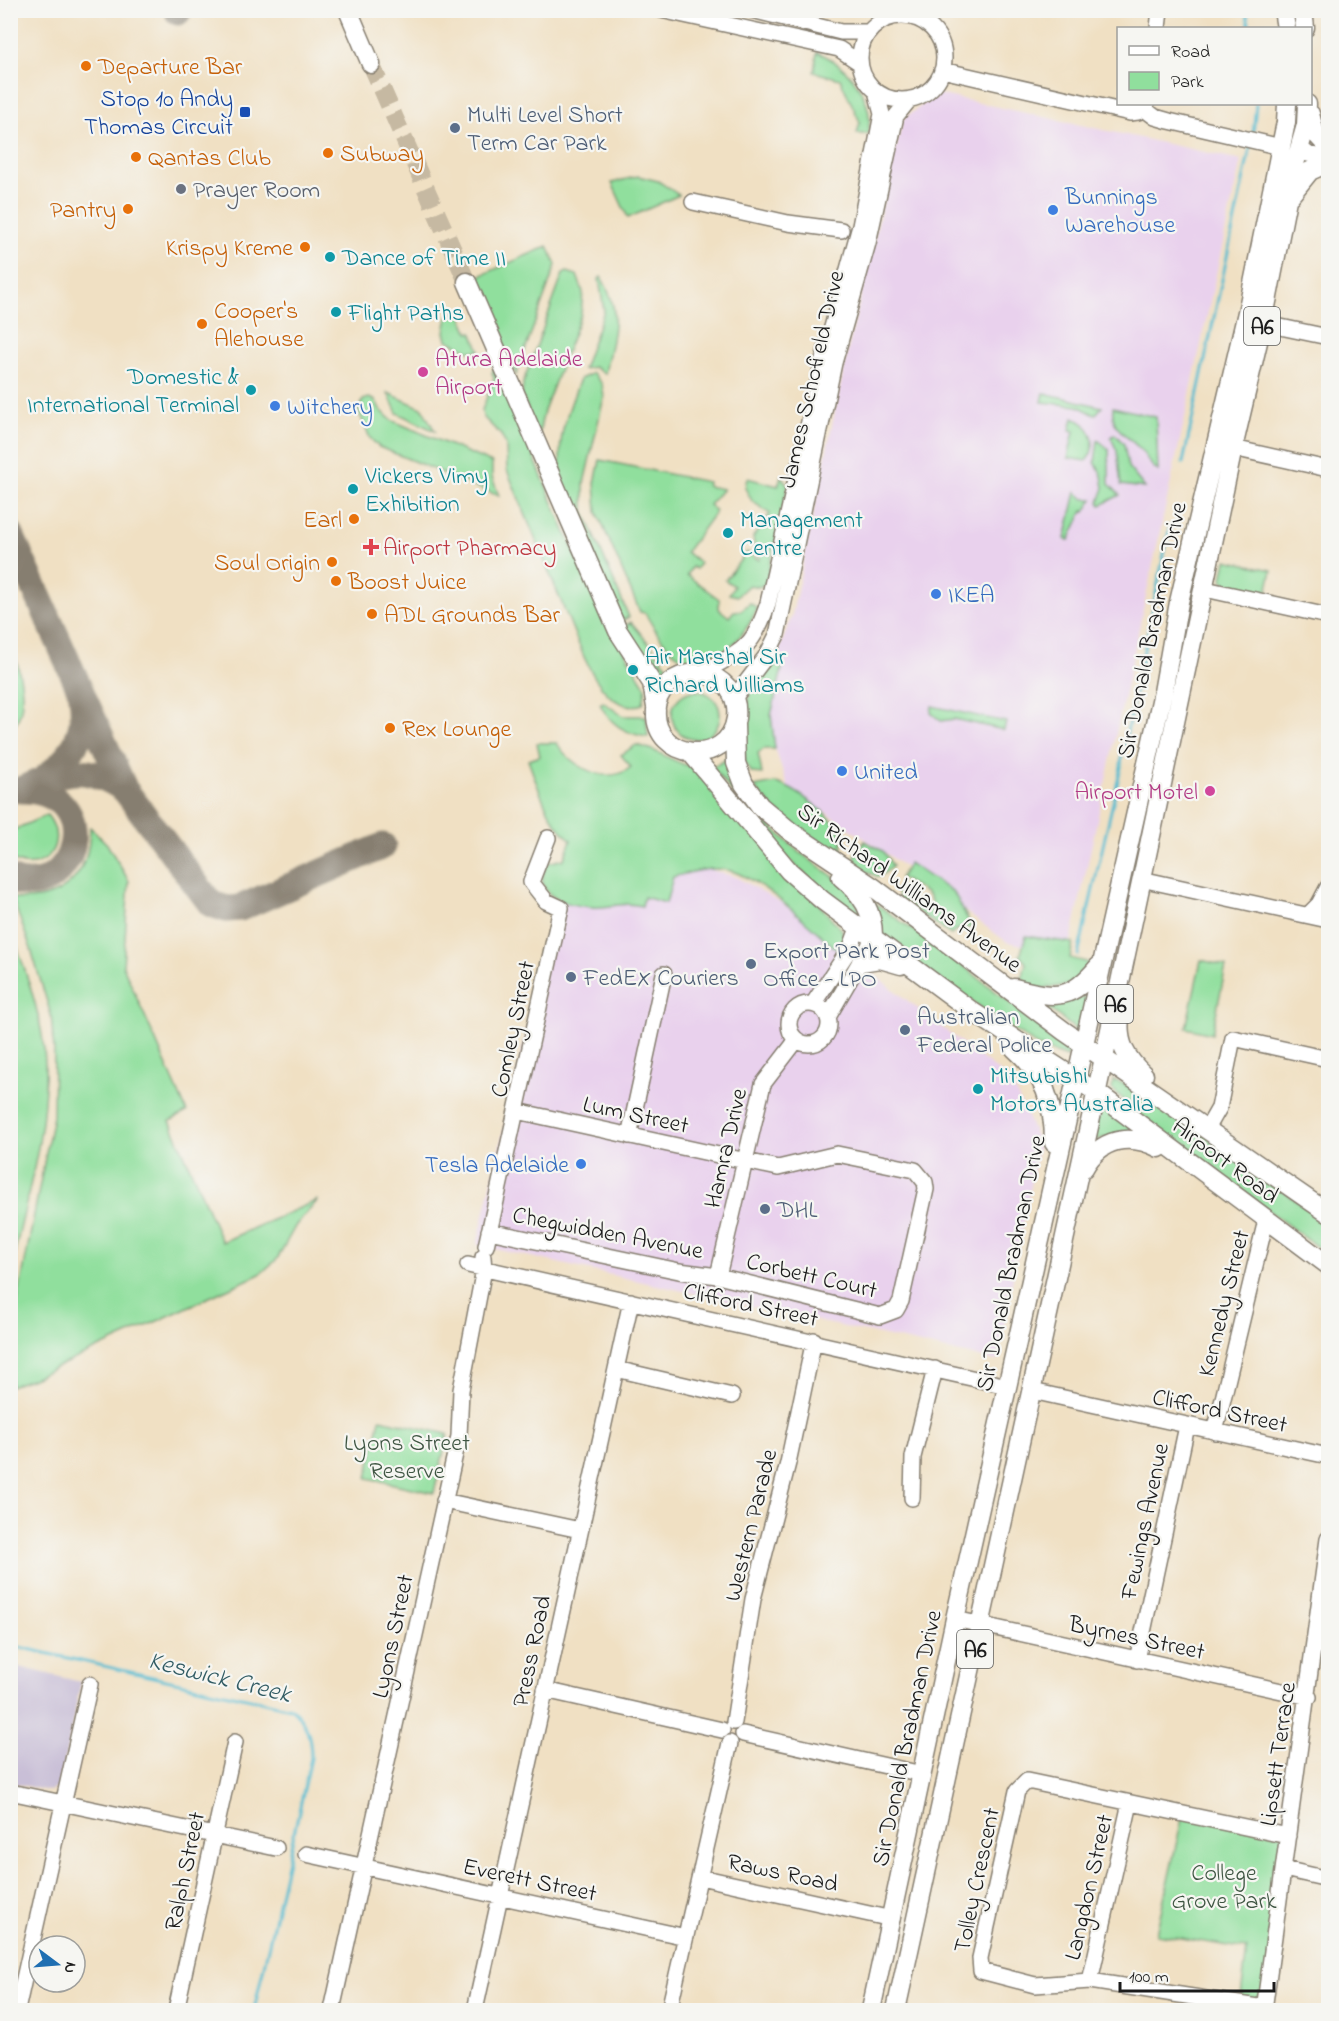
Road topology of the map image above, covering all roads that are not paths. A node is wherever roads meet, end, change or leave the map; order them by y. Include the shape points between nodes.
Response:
1 (348, 10) edge
2 (661, 10) edge
3 (752, 10) edge
4 (1160, 10) edge
5 (1283, 10) edge
6 (1303, 10) edge
7 (907, 13) edge
8 (1158, 27) edge
9 (1286, 27) edge
10 (1305, 27) edge
11 (869, 32) junction
12 (860, 63) junction
13 (371, 64) tunnel mouth
14 (942, 70) junction
15 (876, 91) junction
16 (910, 99) junction
17 (1287, 105) edge
18 (1308, 105) edge
19 (1308, 105) edge
20 (1145, 106) edge
21 (1286, 122) junction
22 (1281, 147) junction
23 (1300, 148) junction
24 (1329, 149) edge
25 (1329, 161) edge
26 (1273, 183) junction
27 (1288, 199) junction
28 (693, 202) dead end
29 (860, 226) junction
30 (842, 230) junction
31 (855, 242) junction
32 (467, 282) tunnel mouth
33 (1263, 323) junction
34 (1329, 337) edge
35 (1233, 448) junction
36 (1329, 469) edge
37 (1205, 589) junction
38 (1329, 615) edge
39 (703, 672) junction
40 (1163, 692) junction
41 (734, 698) junction
42 (656, 708) junction
43 (735, 724) junction
44 (692, 753) junction
45 (791, 832) junction
46 (548, 838) dead end
47 (1141, 879) junction
48 (1329, 886) edge
49 (1308, 915) junction
50 (1329, 920) edge
51 (858, 928) junction
52 (873, 939) junction
53 (1127, 951) junction
54 (861, 962) junction
55 (1101, 962) junction
56 (919, 973) junction
57 (664, 974) dead end
58 (1006, 986) junction
59 (813, 1004) junction
60 (973, 1012) junction
61 (828, 1017) junction
62 (796, 1041) junction
63 (1083, 1044) junction
64 (1104, 1058) junction
65 (1329, 1059) edge
66 (1075, 1078) junction
67 (1096, 1092) junction
68 (1172, 1103) junction
69 (517, 1111) junction
70 (1208, 1129) junction
71 (629, 1136) junction
72 (745, 1161) junction
73 (1191, 1164) junction
74 (1078, 1177) junction
75 (1050, 1189) junction
76 (1329, 1213) edge
77 (1266, 1220) junction
78 (486, 1251) junction
79 (468, 1265) dead end
80 (1329, 1265) edge
81 (718, 1276) junction
82 (631, 1300) junction
83 (814, 1340) junction
84 (616, 1369) junction
85 (935, 1369) junction
86 (1007, 1386) junction
87 (1032, 1391) junction
88 (732, 1396) dead end
89 (1187, 1426) junction
90 (1215, 1432) junction
91 (1329, 1456) edge
92 (912, 1498) dead end
93 (444, 1501) junction
94 (580, 1530) junction
95 (1329, 1539) edge
96 (955, 1620) junction
97 (981, 1626) junction
98 (1137, 1660) junction
99 (90, 1683) dead end
100 (545, 1690) junction
101 (1309, 1697) junction
102 (732, 1732) junction
103 (235, 1742) dead end
104 (922, 1774) junction
105 (10, 1792) edge
106 (1130, 1803) junction
107 (63, 1804) junction
108 (215, 1834) junction
109 (1288, 1836) junction
110 (933, 1840) junction
111 (276, 1848) dead end
112 (906, 1853) junction
113 (306, 1854) dead end
114 (364, 1867) junction
115 (1284, 1869) junction
116 (700, 1877) junction
117 (1329, 1879) edge
118 (500, 1896) junction
119 (892, 1919) junction
120 (686, 1937) junction
121 (1090, 1980) junction
122 (1264, 2009) edge
123 (17, 2010) edge
124 (176, 2010) edge
125 (332, 2010) edge
126 (475, 2010) edge
127 (669, 2010) edge
128 (871, 2010) edge
129 (896, 2010) edge

1 - 13 main road
2 - 12 street via 839,50
3 - 11 street via 841,32
4 - 8 street
5 - 9 main road
6 - 10 main road
7 - 11 street via 886,19
7 - 14 street via 925,22 938,35 944,52
11 - 12 street
12 - 15 street
14 - 16 street via 930,89
14 - 20 street via 1130,112
15 - 16 street via 896,100
15 - 29 street, James Schofield Drive via 882,114
16 - 41 street, James Schofield Drive via 896,116 868,243 834,363 777,634 767,655
17 - 21 main road, Sir Donald Bradman Drive / A6
18 - 23 main road, Sir Donald Bradman Drive / A6
19 - 24 main road via 1315,133
20 - 22 street via 1162,119
21 - 22 main road, Sir Donald Bradman Drive / A6
21 - 23 main road
22 - 26 main road, Sir Donald Bradman Drive / A6
23 - 24 street
23 - 25 street
23 - 26 main road
23 - 27 main road, Sir Donald Bradman Drive / A6
25 - 27 main road via 1310,171
26 - 40 main road, Sir Donald Bradman Drive / A6 via 1179,602
27 - 33 main road, Sir Donald Bradman Drive / A6
28 - 30 street via 788,223
29 - 30 street
29 - 31 street, James Schofield Drive
30 - 31 street
31 - 39 street, James Schofield Drive via 761,624 744,648
32 - 42 main road via 618,631 652,683
33 - 34 street
33 - 35 main road, Sir Donald Bradman Drive / A6
35 - 36 street
35 - 37 main road, Sir Donald Bradman Drive / A6
37 - 38 street
37 - 40 main road via 1192,597
37 - 47 main road, Sir Donald Bradman Drive / A6
39 - 41 main road via 727,686
39 - 42 main road via 675,678 662,690
40 - 55 main road, Sir Donald Bradman Drive / A6
41 - 43 main road
42 - 44 main road via 657,726 667,741
43 - 44 main road via 723,743 703,753
43 - 45 main road, Sir Richard Williams Avenue via 736,763 744,784 760,806
44 - 51 main road via 789,871
45 - 52 main road via 817,860 856,889 870,913
45 - 58 main road, Sir Richard Williams Avenue via 873,887
46 - 69 street, Comley Street via 531,882 546,901 561,908
47 - 49 street
47 - 53 main road, Sir Donald Bradman Drive / A6
48 - 49 street
49 - 50 street
51 - 52 main road
51 - 59 street via 851,947
52 - 54 street
52 - 56 main road
53 - 64 main road, Sir Donald Bradman Drive / A6
53 - 68 main road via 1119,1030 1122,1048
54 - 56 main road via 889,960
54 - 61 street
55 - 58 main road via 1083,985 1064,996
55 - 63 main road, Sir Donald Bradman Drive / A6
56 - 60 main road
57 - 71 street
58 - 63 main road, Sir Richard Williams Avenue
59 - 61 street
59 - 62 street via 797,1008 790,1017 789,1030
60 - 66 main road
60 - 75 main road via 1028,1061 1047,1090 1054,1132
61 - 62 street via 828,1030 821,1041 808,1045
62 - 72 street, Hamra Drive via 763,1084
63 - 64 main road, Sir Richard Williams Avenue
63 - 66 main road, Sir Donald Bradman Drive / A6
64 - 67 main road, Sir Donald Bradman Drive / A6
64 - 68 main road, Airport Road
65 - 70 street via 1233,1038 1219,1108
66 - 67 main road
66 - 75 main road, Sir Donald Bradman Drive / A6
67 - 73 main road, Airport Road
67 - 74 main road, Sir Donald Bradman Drive / A6
68 - 70 main road, Airport Road
69 - 71 street, Lum Street
69 - 78 street, Comley Street
70 - 76 main road, Airport Road
71 - 72 street, Lum Street
72 - 81 street, Hamra Drive
72 - 81 street, Corbett Court via 778,1168 837,1154 915,1170 926,1189 901,1301 896,1310 880,1316
73 - 74 main road via 1151,1144 1125,1139 1098,1148
73 - 77 main road, Airport Road
74 - 87 main road, Sir Donald Bradman Drive / A6
75 - 86 main road, Sir Donald Bradman Drive / A6
77 - 80 main road, Airport Road
77 - 90 street, Kennedy Street
78 - 79 street
78 - 81 street, Chegwidden Avenue
78 - 82 street, Clifford Street
78 - 93 street, Lyons Street via 460,1390 459,1436
82 - 83 street, Clifford Street
82 - 84 street, Press Road
83 - 85 street, Clifford Street
83 - 102 street, Western Parade via 753,1599
84 - 88 street
84 - 94 street, Press Road
85 - 86 street, Clifford Street
85 - 92 street via 913,1457
86 - 96 main road, Sir Donald Bradman Drive / A6
87 - 89 street, Clifford Street
87 - 97 main road, Sir Donald Bradman Drive / A6
89 - 90 street, Clifford Street
89 - 98 street, Fewings Avenue
90 - 91 street, Clifford Street
93 - 94 street
93 - 114 street, Lyons Street
94 - 100 street, Press Road
95 - 101 street, Lipsett Terrace
96 - 97 street, Byrnes Street
96 - 104 main road, Sir Donald Bradman Drive / A6
97 - 98 street, Byrnes Street
97 - 110 main road, Sir Donald Bradman Drive / A6
98 - 101 street, Byrnes Street
99 - 107 street
100 - 102 street
100 - 118 street, Press Road
101 - 109 street, Lipsett Terrace
102 - 104 street
102 - 116 street, Western Parade
103 - 108 street, Ralph Street
104 - 112 main road, Sir Donald Bradman Drive / A6
105 - 107 street
106 - 109 street, Tolley Crescent
106 - 121 street, Langdon Street
106 - 121 street, Tolley Crescent via 1029,1781 1017,1791 1012,1813 980,1958 981,1971 1035,1985
107 - 108 street
107 - 123 street
108 - 111 street
108 - 124 street, Ralph Street
109 - 115 street, Lipsett Terrace
110 - 112 main road via 917,1856
110 - 129 main road, Sir Donald Bradman Drive / A6
112 - 119 main road, Sir Donald Bradman Drive / A6
113 - 114 street, Everett Street
114 - 118 street, Everett Street
114 - 125 street, Lyons Street
115 - 117 street
115 - 122 street, Lipsett Terrace
116 - 119 street, Raws Road
116 - 120 street, Western Parade
118 - 120 street, Everett Street
118 - 126 street, Press Road
119 - 128 main road, Sir Donald Bradman Drive / A6
120 - 127 street, Western Parade
121 - 122 street, Tolley Crescent

